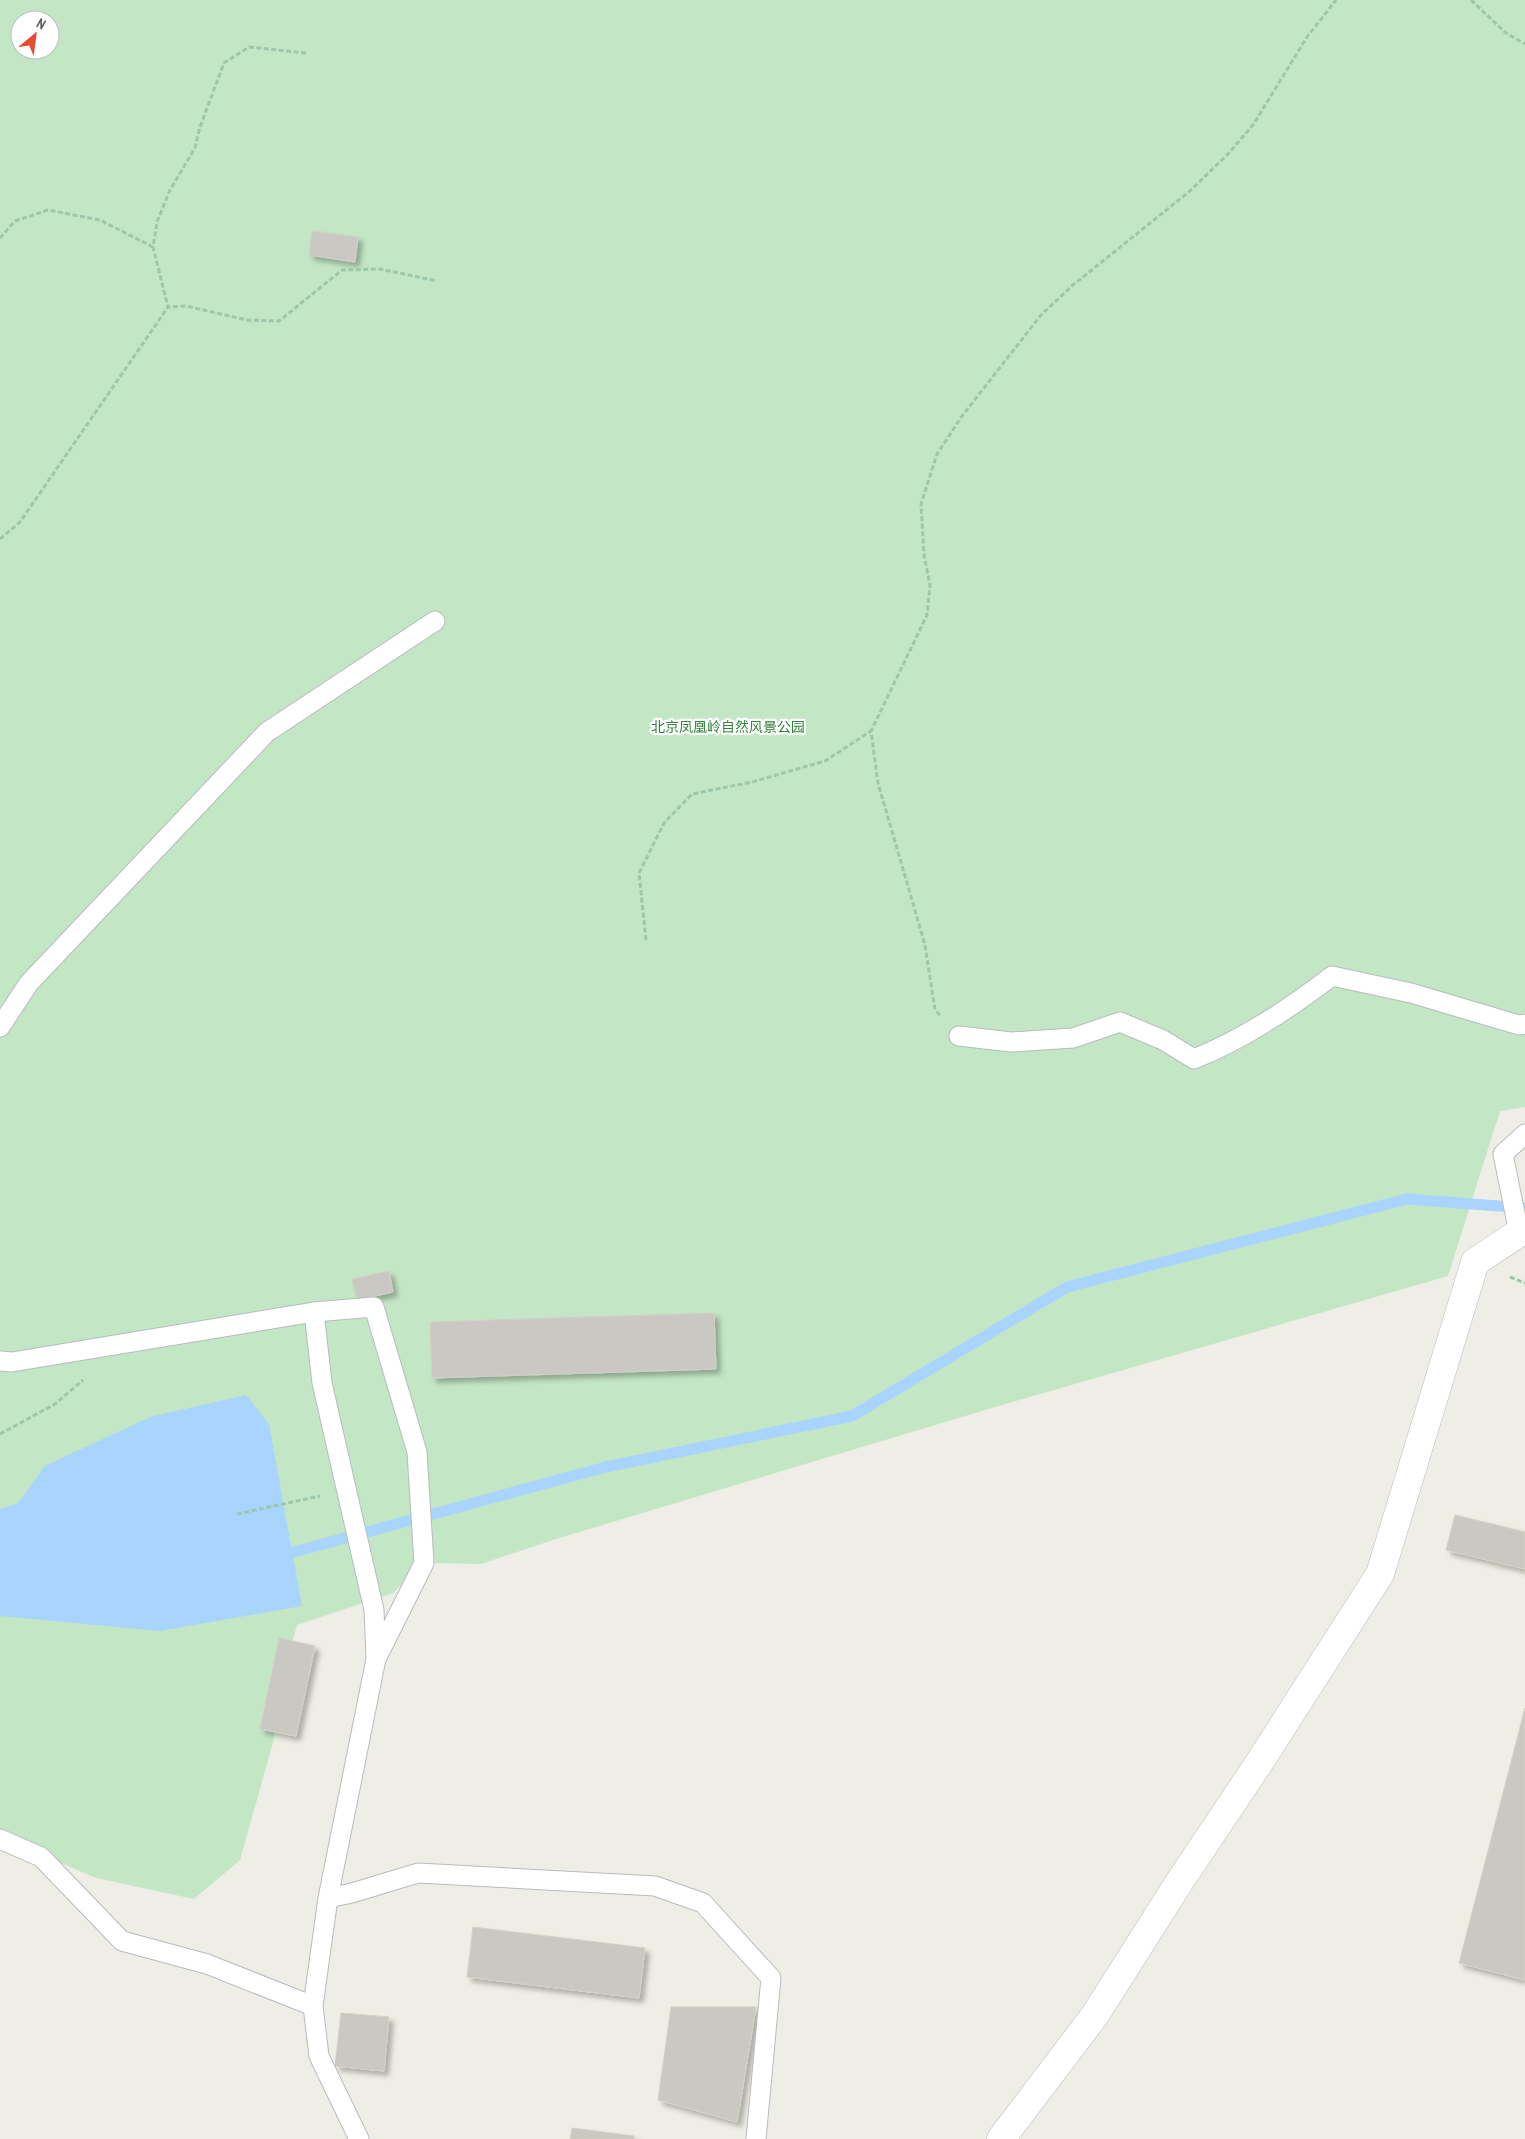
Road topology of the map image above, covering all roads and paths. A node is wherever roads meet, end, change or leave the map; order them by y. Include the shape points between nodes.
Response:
1 (1336, 0) edge
2 (1472, 0) edge
3 (1525, 44) edge
4 (306, 53) dead end
5 (0, 238) edge
6 (153, 247) junction
7 (437, 281) dead end
8 (168, 307) junction
9 (0, 539) edge
10 (435, 621) dead end
11 (871, 731) junction
12 (646, 940) dead end
13 (1525, 1024) edge
14 (0, 1027) edge
15 (959, 1036) joint
16 (1525, 1134) edge
17 (1519, 1233) joint
18 (314, 1312) junction
19 (0, 1361) edge
20 (85, 1378) dead end
21 (0, 1434) edge
22 (347, 1490) junction
23 (237, 1514) dead end
24 (376, 1659) junction
25 (0, 1839) edge
26 (328, 1898) junction
27 (313, 2006) junction
28 (359, 2139) edge
29 (756, 2139) edge
30 (1001, 2139) edge

1 - 11 path via 1307,37 1253,125 1228,154 1190,192 1041,314 962,416 937,454 922,504 924,555 930,585 927,616
2 - 3 path via 1506,33
4 - 6 path via 249,47 224,62 195,148 170,190 157,222
5 - 6 path via 15,221 48,210 100,220
6 - 8 path
7 - 8 path via 380,269 342,270 279,322 247,320 186,306
8 - 9 path via 20,522
10 - 14 lane via 267,732 30,983
11 - 12 path via 826,761 752,782 692,794 664,823 639,873
11 - 15 path via 878,783 925,945 935,1010
13 - 15 lane via 1411,993 1332,976 1289,1009 1214,1052 1194,1059 1163,1040 1120,1022 1073,1038 1011,1042
16 - 17 lane via 1503,1154
17 - 30 street via 1475,1262 1380,1574 1095,2015
18 - 19 lane via 12,1362
18 - 22 lane via 322,1383
18 - 24 lane via 374,1307 417,1452 424,1563
20 - 21 path via 55,1404
22 - 23 path
22 - 24 lane via 374,1610
24 - 26 lane
25 - 27 lane via 41,1856 122,1941 207,1964
26 - 27 lane
26 - 29 lane via 418,1873 655,1886 703,1903 772,1978
27 - 28 lane via 319,2056

